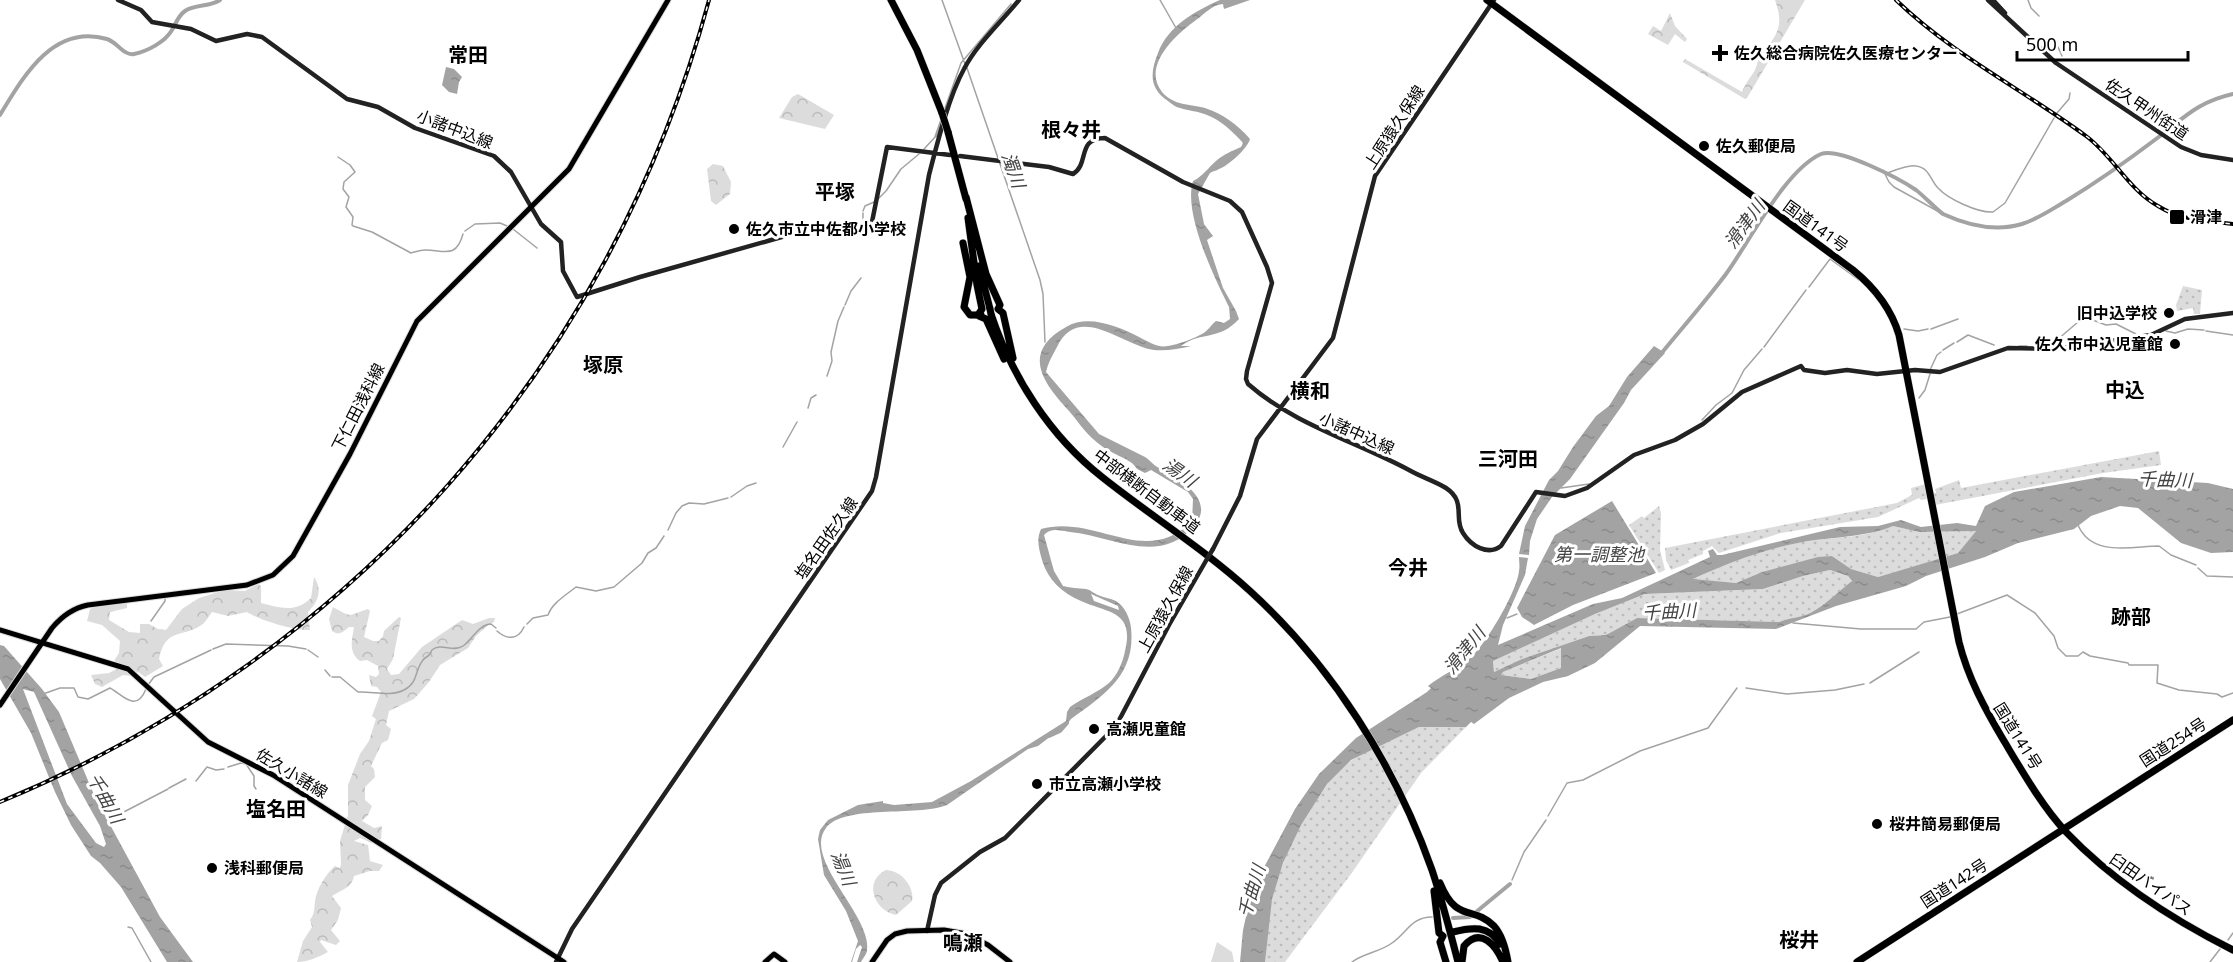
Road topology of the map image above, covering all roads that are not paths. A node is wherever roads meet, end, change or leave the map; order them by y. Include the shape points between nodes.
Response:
1 (118, 0) edge
2 (668, 0) edge
3 (891, 0) edge
4 (1019, 0) edge
5 (1988, 0) edge
6 (1993, 0) edge
7 (1492, 1) edge
8 (2085, 82) junction
9 (935, 153) junction
10 (950, 155) dead end
11 (960, 156) dead end
12 (2233, 160) edge
13 (966, 200) junction
14 (531, 207) junction
15 (963, 243) dead end
16 (993, 311) junction
17 (2233, 313) edge
18 (976, 315) junction
19 (1907, 369) junction
20 (1038, 408) junction
21 (1280, 409) junction
22 (0, 630) edge
23 (43, 642) junction
24 (0, 705) edge
25 (2233, 720) edge
26 (2066, 829) junction
27 (1421, 842) junction
28 (927, 931) junction
29 (1449, 934) junction
30 (2233, 948) edge
31 (557, 960) edge
32 (564, 962) edge
33 (765, 962) edge
34 (785, 962) edge
35 (872, 962) edge
36 (1010, 962) edge
37 (1446, 962) edge
38 (1460, 962) edge
39 (1506, 962) edge
40 (1857, 962) edge
41 (1864, 962) edge

1 - 14 main road, 小諸中込線 via 141,10 152,22 191,29 216,41 247,34 262,38 347,99 378,107 413,127 494,156 511,172
2 - 14 main road, 下仁田浅科線 via 571,165
3 - 13 highway, 中部横断自動車道, bridge via 942,112
4 - 9 main road, 塩名田佐久線 via 965,66
5 - 8 main road, 佐久甲州街道 via 2052,59
6 - 8 main road, 佐久甲州街道
7 - 19 highway, 国道141号 via 1864,280 1883,301 1897,327
7 - 21 main road, 上原猿久保線 via 1377,173 1333,338
8 - 12 main road, 佐久甲州街道 via 2194,153
9 - 10 main road
9 - 14 main road, 小諸中込線 via 887,147 870,232 810,229 577,297 563,271 561,242 541,224
9 - 31 main road, 塩名田佐久線 via 872,491 572,929
11 - 21 main road, 小諸中込線 via 1073,174 1081,167 1090,143 1105,138 1189,185 1230,201 1240,209 1270,275 1270,290 1246,377 1250,385
13 - 16 highway, 中部横断自動車道
13 - 18 highway via 982,309
14 - 23 main road, 下仁田浅科線 via 417,321 314,520 281,569 247,585 78,607 59,619
15 - 18 highway via 970,277 964,307 967,313
16 - 18 highway
16 - 20 highway, 中部横断自動車道 via 1011,364
17 - 19 main road via 2188,318 2138,338 2055,349 2008,348 1940,372
18 - 20 highway via 985,317 1005,360
19 - 21 main road, 小諸中込線 via 1877,374 1806,371 1800,366 1742,392 1696,429 1634,455 1594,484 1571,494 1534,494 1501,546 1494,550 1484,550 1462,532 1459,505 1447,489
19 - 26 highway, 国道141号 via 1962,652 1983,699
20 - 27 highway, 中部横断自動車道 via 1094,470 1188,540 1250,591 1286,627 1327,677 1385,763
21 - 28 main road, 上原猿久保線, bridge via 1255,443 1240,496 1116,726 1005,838 946,877 935,894
22 - 23 main road, 佐久小諸線
23 - 24 main road, 下仁田浅科線
23 - 31 main road, 佐久小諸線 via 123,667 148,685 208,742 273,775
25 - 26 highway, 国道254号
26 - 30 highway, 臼田バイパス via 2094,860 2133,890 2183,924
26 - 40 highway, 国道142号
26 - 41 highway, 国道142号
27 - 29 highway via 1433,886 1439,933
27 - 38 highway, 中部横断自動車道
27 - 39 highway via 1447,898 1456,908 1489,922 1498,931
28 - 35 main road via 891,936
28 - 36 main road via 962,932
29 - 37 highway via 1440,942
29 - 39 highway via 1474,930 1488,933
31 - 32 main road, 佐久小諸線
33 - 34 main road via 774,954
38 - 39 highway via 1464,946 1479,938 1490,942

